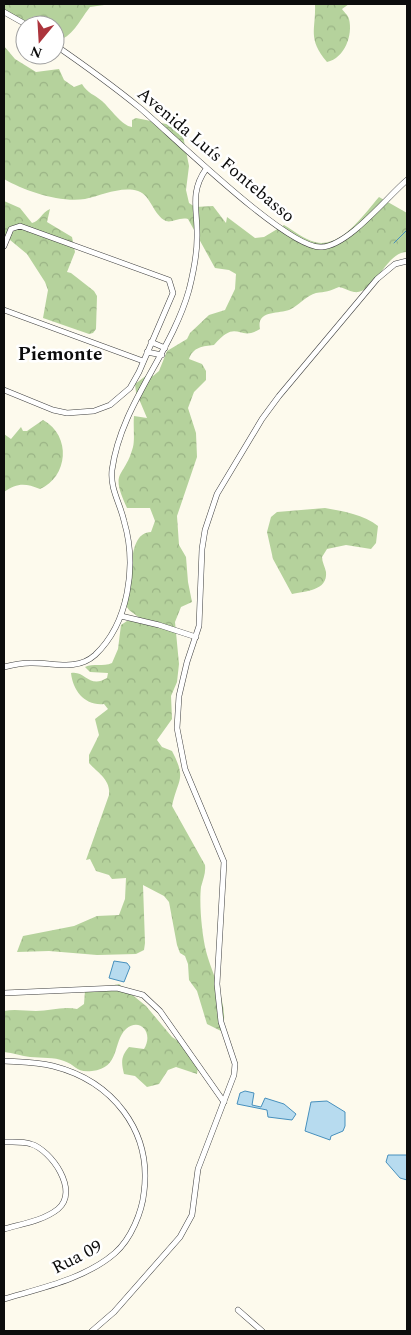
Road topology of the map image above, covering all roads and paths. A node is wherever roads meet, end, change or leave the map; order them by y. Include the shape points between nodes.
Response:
1 (4, 12) edge
2 (15, 18) edge
3 (65, 52) edge
4 (206, 169) junction
5 (407, 180) edge
6 (4, 246) edge
7 (407, 261) edge
8 (4, 310) edge
9 (152, 342) junction
10 (165, 348) junction
11 (147, 352) junction
12 (162, 355) junction
13 (143, 361) junction
14 (4, 390) edge
15 (121, 616) junction
16 (196, 637) junction
17 (4, 668) edge
18 (4, 992) edge
19 (4, 1061) edge
20 (224, 1102) junction
21 (4, 1142) edge
22 (4, 1229) edge
23 (4, 1299) edge
24 (238, 1310) dead end
25 (92, 1331) edge
26 (262, 1331) edge

1 - 2 street
3 - 4 street, Avenida Luís Fontebasso via 139,108
4 - 5 street, Avenida Luís Fontebasso via 294,238 320,248 350,233
4 - 10 street via 196,187 197,238 189,290
6 - 9 street via 11,230 20,226 169,280 173,288 172,301
7 - 16 street via 395,264 377,280 279,396 217,494 202,549 200,626
8 - 13 street
9 - 10 street
9 - 11 street
10 - 12 street
11 - 12 street
11 - 13 street
12 - 15 street via 125,421 112,471 113,492 129,539 129,575
13 - 14 street via 122,397 94,411 67,413 53,410
15 - 16 street via 159,624
15 - 17 street via 95,655 84,663 69,666 30,663
16 - 20 street via 179,696 177,728 185,769 225,870 217,984 221,1022 235,1064
18 - 20 street via 117,988 143,995 160,1012
19 - 23 street, Rua 09 via 52,1066 78,1074 93,1084 115,1101 132,1123 146,1164 140,1208 127,1239 117,1251 104,1262 55,1284
20 - 25 street via 198,1169 195,1204 187,1225 114,1312
21 - 22 street via 25,1143 40,1149 54,1163 66,1190 59,1208 46,1216
24 - 26 street

